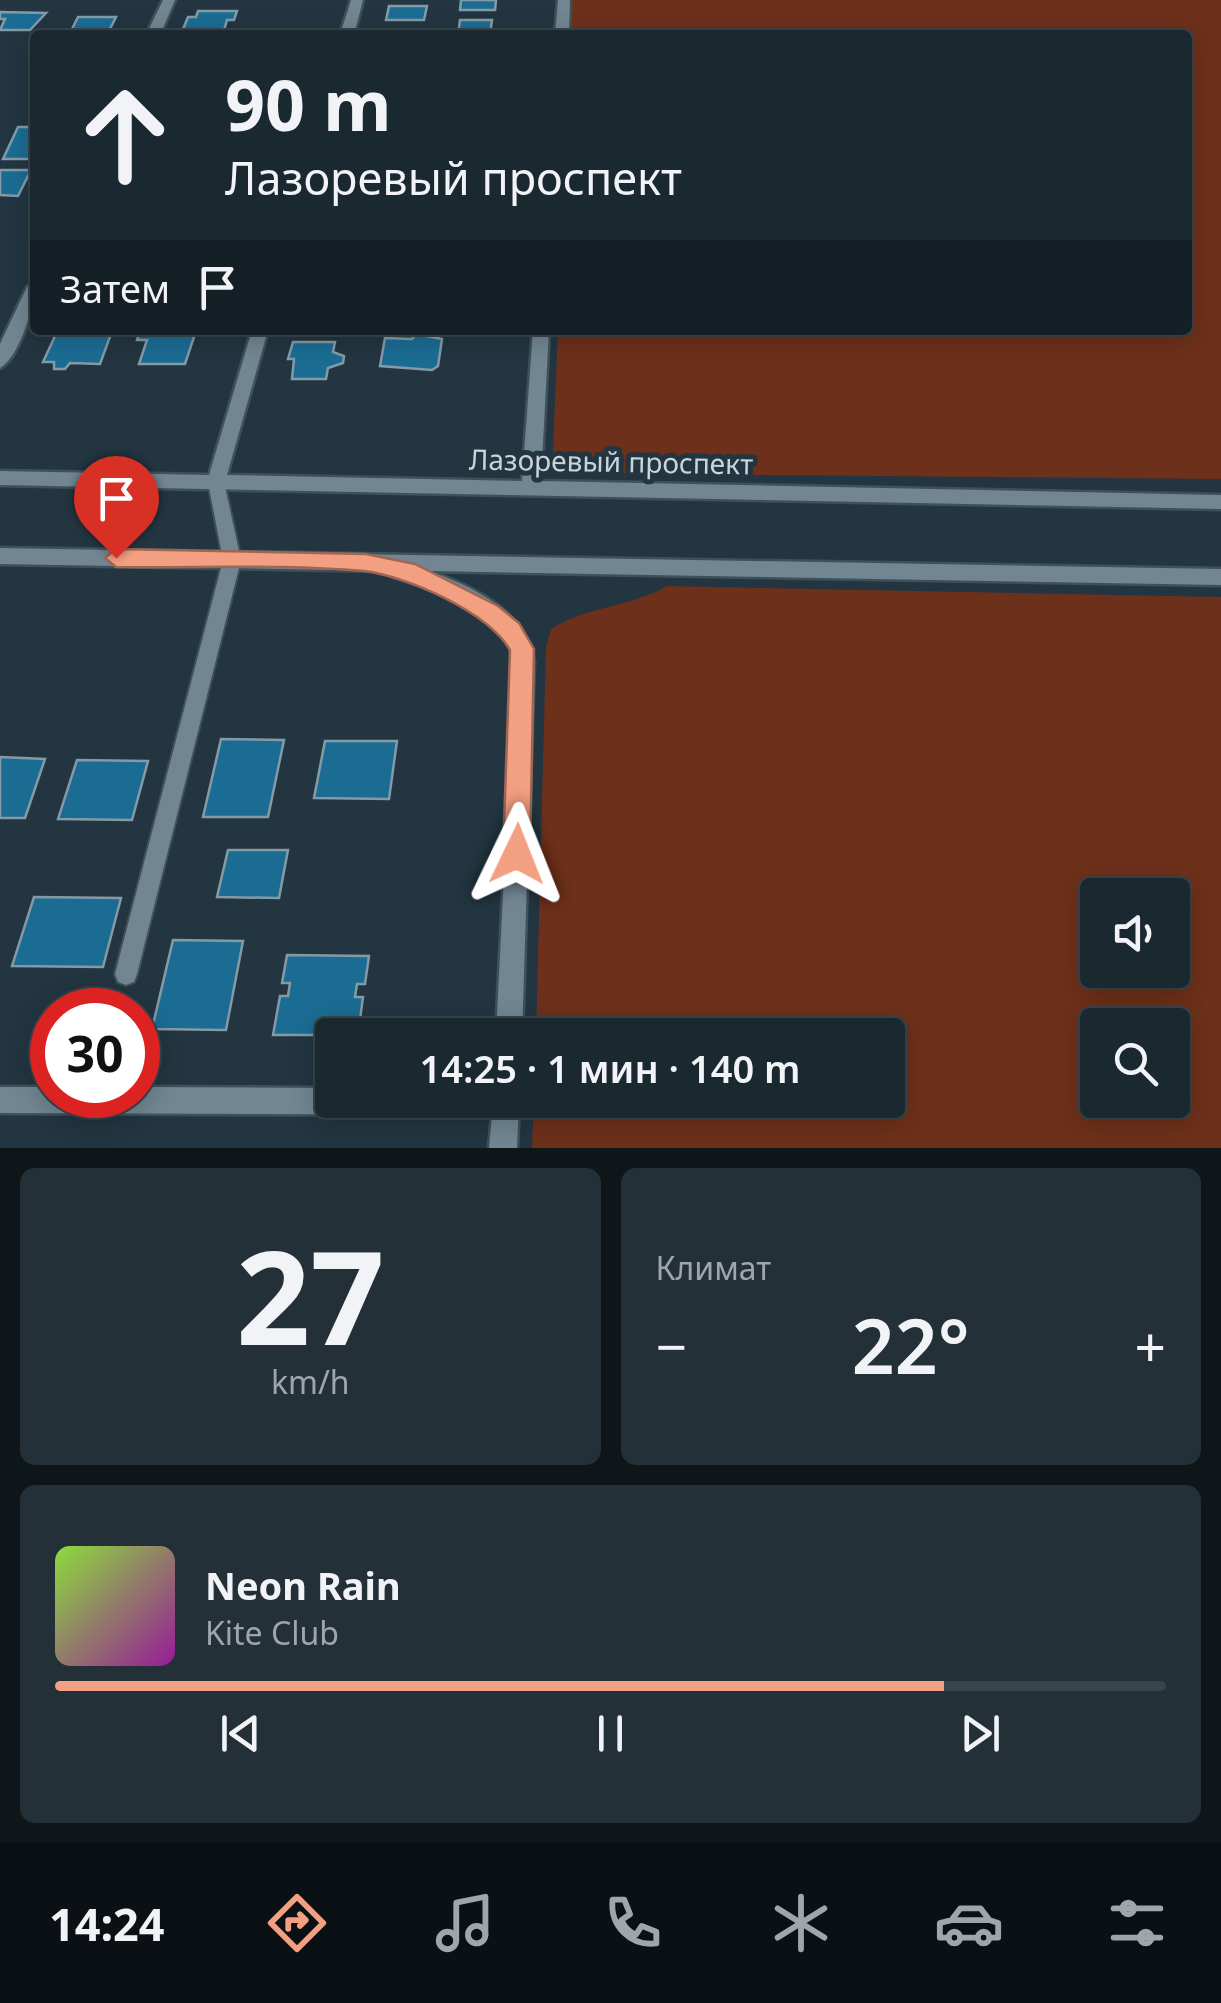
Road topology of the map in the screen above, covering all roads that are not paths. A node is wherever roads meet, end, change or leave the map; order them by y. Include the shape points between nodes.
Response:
1 (170, 0) edge
2 (357, 0) edge
3 (564, 0) edge
4 (155, 30) edge
5 (348, 30) edge
6 (562, 30) edge
7 (30, 298) edge
8 (259, 335) edge
9 (541, 335) edge
10 (0, 362) edge
11 (0, 478) edge
12 (216, 482) junction
13 (530, 486) junction
14 (1221, 502) edge
15 (0, 556) edge
16 (232, 560) junction
17 (366, 562) junction
18 (1221, 577) edge
19 (126, 974) dead end
20 (509, 1018) edge
21 (0, 1100) edge
22 (315, 1101) edge
23 (505, 1118) edge
24 (503, 1148) edge

1 - 4 street
2 - 5 street
3 - 6 street
7 - 10 street
8 - 12 street
9 - 13 street
11 - 12 street, Лазоревый проспект
12 - 13 street, Лазоревый проспект
12 - 16 lane
13 - 14 street, Лазоревый проспект
15 - 16 street
16 - 17 street
16 - 19 lane
17 - 18 street
17 - 20 street via 415,574 467,600 511,630 522,649
21 - 22 street
23 - 24 street

